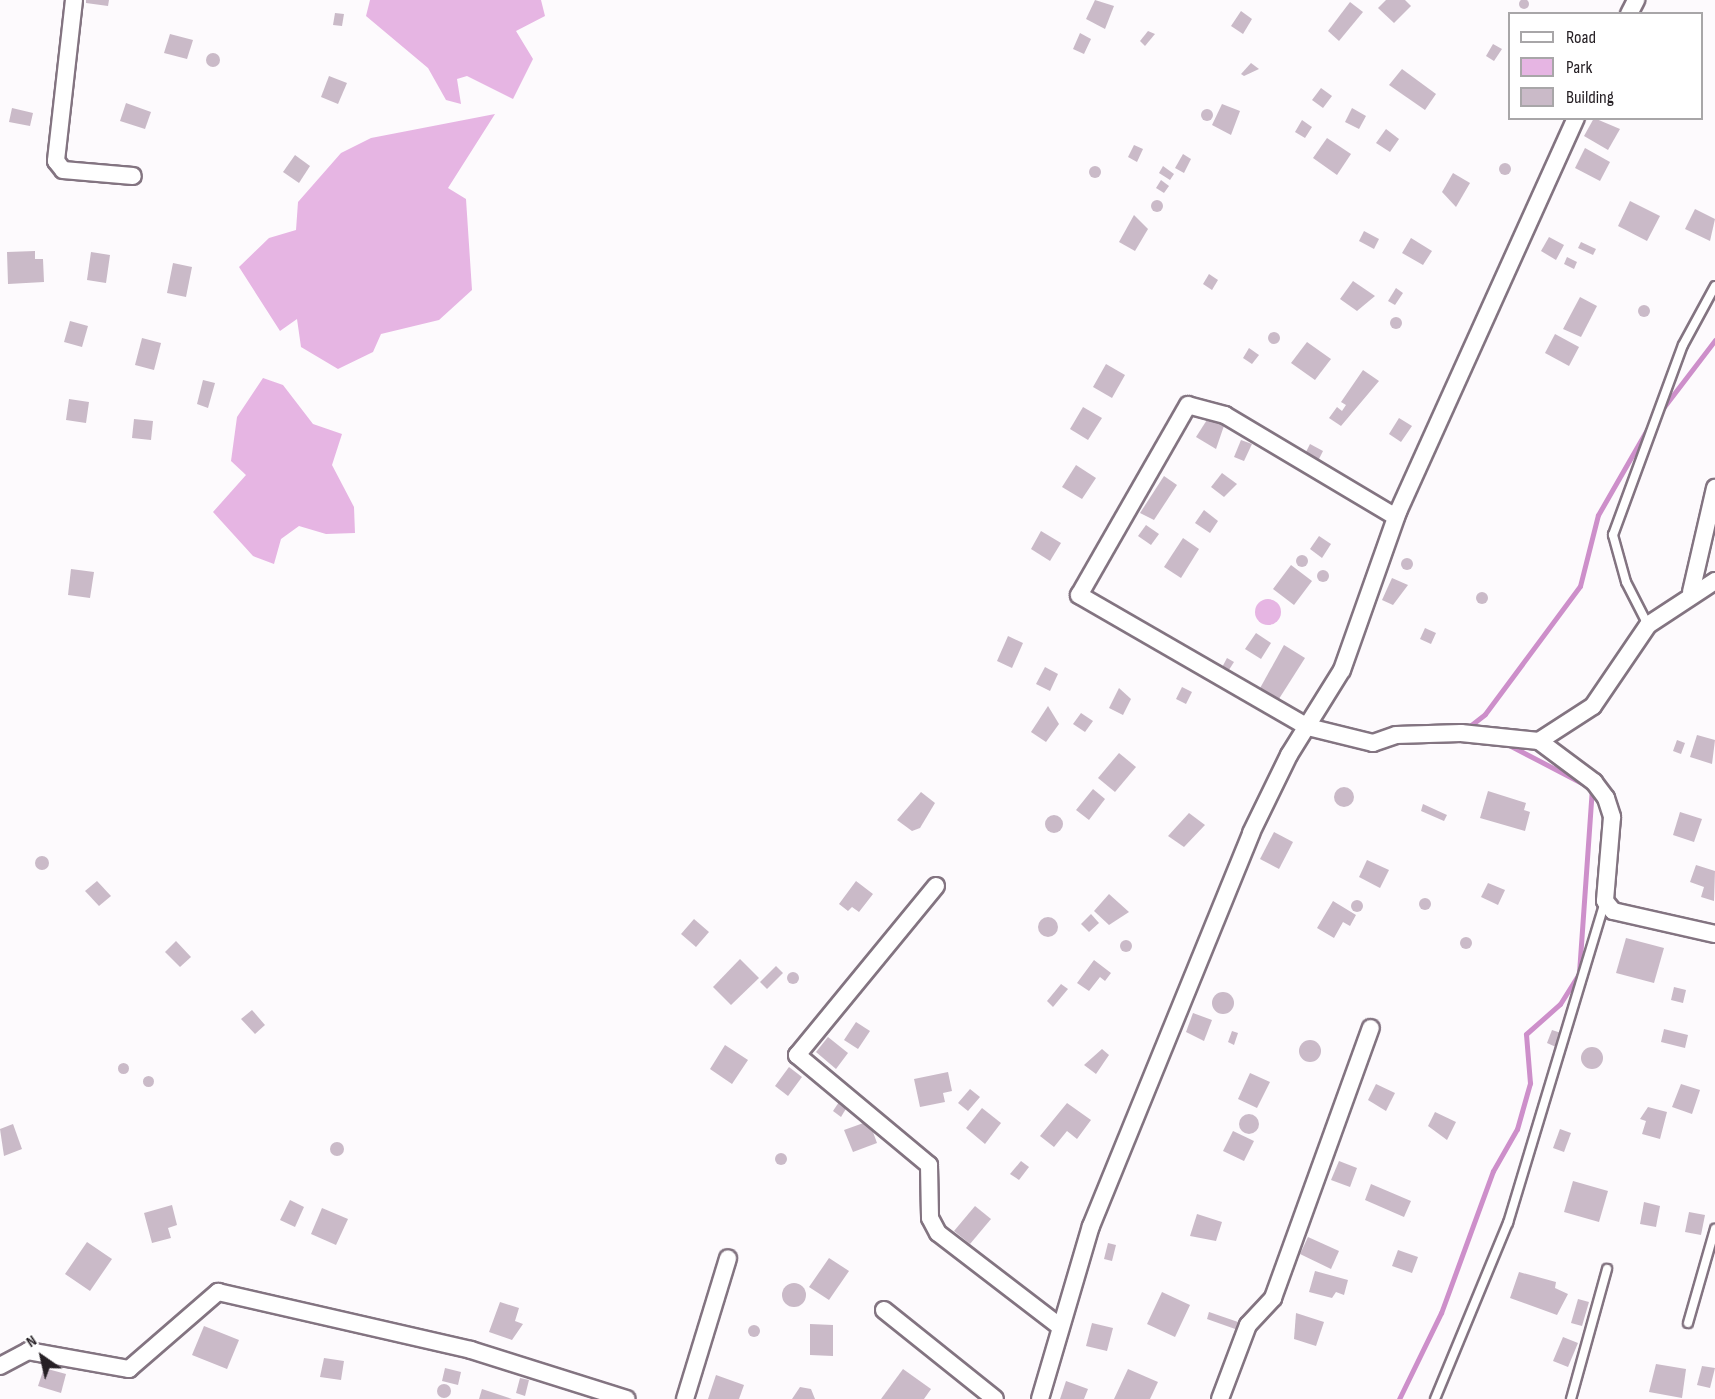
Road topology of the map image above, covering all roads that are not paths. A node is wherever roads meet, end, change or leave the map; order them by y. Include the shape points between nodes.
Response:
1 (74, 0) edge
2 (1575, 120) edge
3 (134, 176) dead end
4 (1715, 286) edge
5 (1715, 488) edge
6 (1396, 517) junction
7 (1715, 581) edge
8 (1691, 592) junction
9 (1648, 625) junction
10 (1308, 727) junction
11 (1539, 741) junction
12 (936, 885) dead end
13 (1605, 901) junction
14 (1715, 934) edge
15 (1371, 1028) dead end
16 (1715, 1229) edge
17 (728, 1258) dead end
18 (1607, 1269) dead end
19 (884, 1310) dead end
20 (1688, 1323) dead end
21 (1059, 1326) junction
22 (0, 1366) edge
23 (626, 1399) edge
24 (685, 1399) edge
25 (995, 1399) edge
26 (1040, 1399) edge
27 (1220, 1399) edge
28 (1435, 1399) edge
29 (1571, 1399) edge

1 - 3 street via 56,161 63,170
2 - 6 street
4 - 9 lane via 1683,345 1613,535 1626,582
5 - 8 street
6 - 10 street via 1342,670
6 - 10 street via 1225,415 1188,405 1079,595
7 - 8 street
8 - 9 street
9 - 11 street via 1593,706
10 - 11 street via 1373,743 1396,735 1461,733
10 - 21 street via 1251,833 1126,1136
11 - 13 street via 1594,782 1606,798 1612,817
12 - 21 street via 797,1055 929,1165 930,1218 938,1233
13 - 14 street via 1613,911
13 - 28 lane via 1508,1223
15 - 27 street via 1273,1298 1248,1325
16 - 20 lane
17 - 24 street
18 - 29 lane
19 - 25 street
21 - 26 street
22 - 23 street via 28,1351 129,1369 218,1292 471,1350

